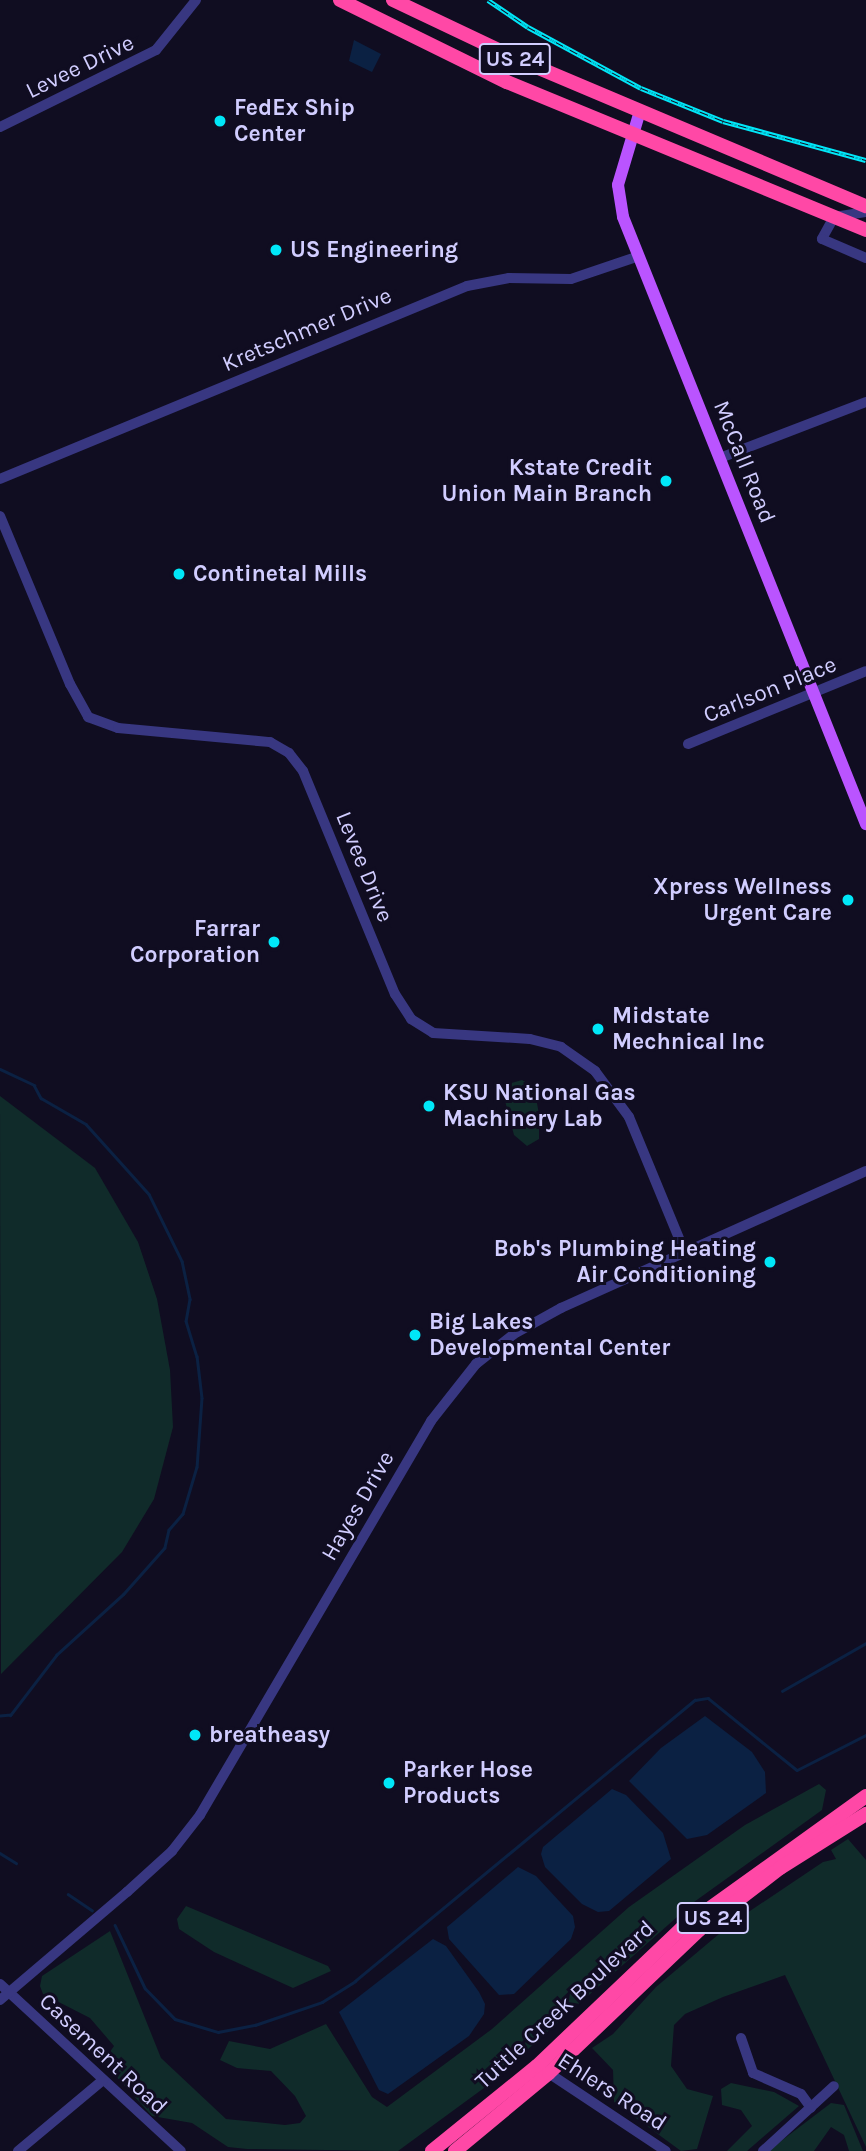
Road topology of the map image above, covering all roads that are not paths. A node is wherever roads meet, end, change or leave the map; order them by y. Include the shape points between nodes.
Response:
1 (196, 0) edge
2 (340, 0) edge
3 (393, 0) edge
4 (640, 111) junction
5 (0, 127) edge
6 (633, 134) junction
7 (866, 206) edge
8 (866, 212) edge
9 (834, 217) junction
10 (866, 230) edge
11 (639, 256) junction
12 (866, 258) edge
13 (866, 402) edge
14 (720, 458) junction
15 (0, 480) edge
16 (0, 516) edge
17 (866, 671) edge
18 (813, 694) junction
19 (688, 744) dead end
20 (866, 824) edge
21 (866, 1171) edge
22 (685, 1253) junction
23 (866, 1796) edge
24 (866, 1814) edge
25 (0, 1984) edge
26 (4, 1996) edge
27 (741, 2038) dead end
28 (543, 2070) junction
29 (103, 2080) junction
30 (834, 2086) dead end
31 (811, 2108) junction
32 (175, 2149) edge
33 (18, 2151) edge
34 (432, 2151) edge
35 (455, 2151) edge
36 (666, 2151) edge
37 (763, 2151) edge

1 - 5 street, Levee Drive via 156,50
2 - 6 highway, US 24 via 507,82
3 - 4 highway, US 24 via 460,34
4 - 6 main road, McCall Road
4 - 7 highway, US 24
6 - 9 highway, US 24
6 - 11 main road, McCall Road via 622,162 619,201
8 - 9 street
9 - 10 highway, US 24
9 - 12 street via 822,239
11 - 14 main road, McCall Road
11 - 15 street, Kretschmer Drive via 571,279 509,278 467,286
13 - 14 street
14 - 18 main road, McCall Road
16 - 22 street, Levee Drive via 69,684 88,717 118,728 271,742 289,753 303,771 400,1006 433,1032 530,1039 561,1047 595,1070 629,1117
17 - 18 street, Carlson Place
18 - 19 street, Carlson Place
18 - 20 main road, McCall Road
21 - 22 street, Hayes Drive
22 - 26 street, Hayes Drive via 561,1308 476,1364 430,1421 201,1815 136,1884
23 - 28 highway, Tuttle Creek Boulevard / US 24 via 681,1928
24 - 28 highway, Tuttle Creek Boulevard / US 24 via 780,1868 699,1930
25 - 26 street, Casement Road
26 - 29 street, Casement Road
27 - 31 street via 753,2073 801,2094
28 - 34 highway, Tuttle Creek Boulevard / US 24
28 - 35 highway, Tuttle Creek Boulevard / US 24
28 - 36 street, Ehlers Road
29 - 32 street, Casement Road
29 - 33 street
30 - 31 street
31 - 37 street

